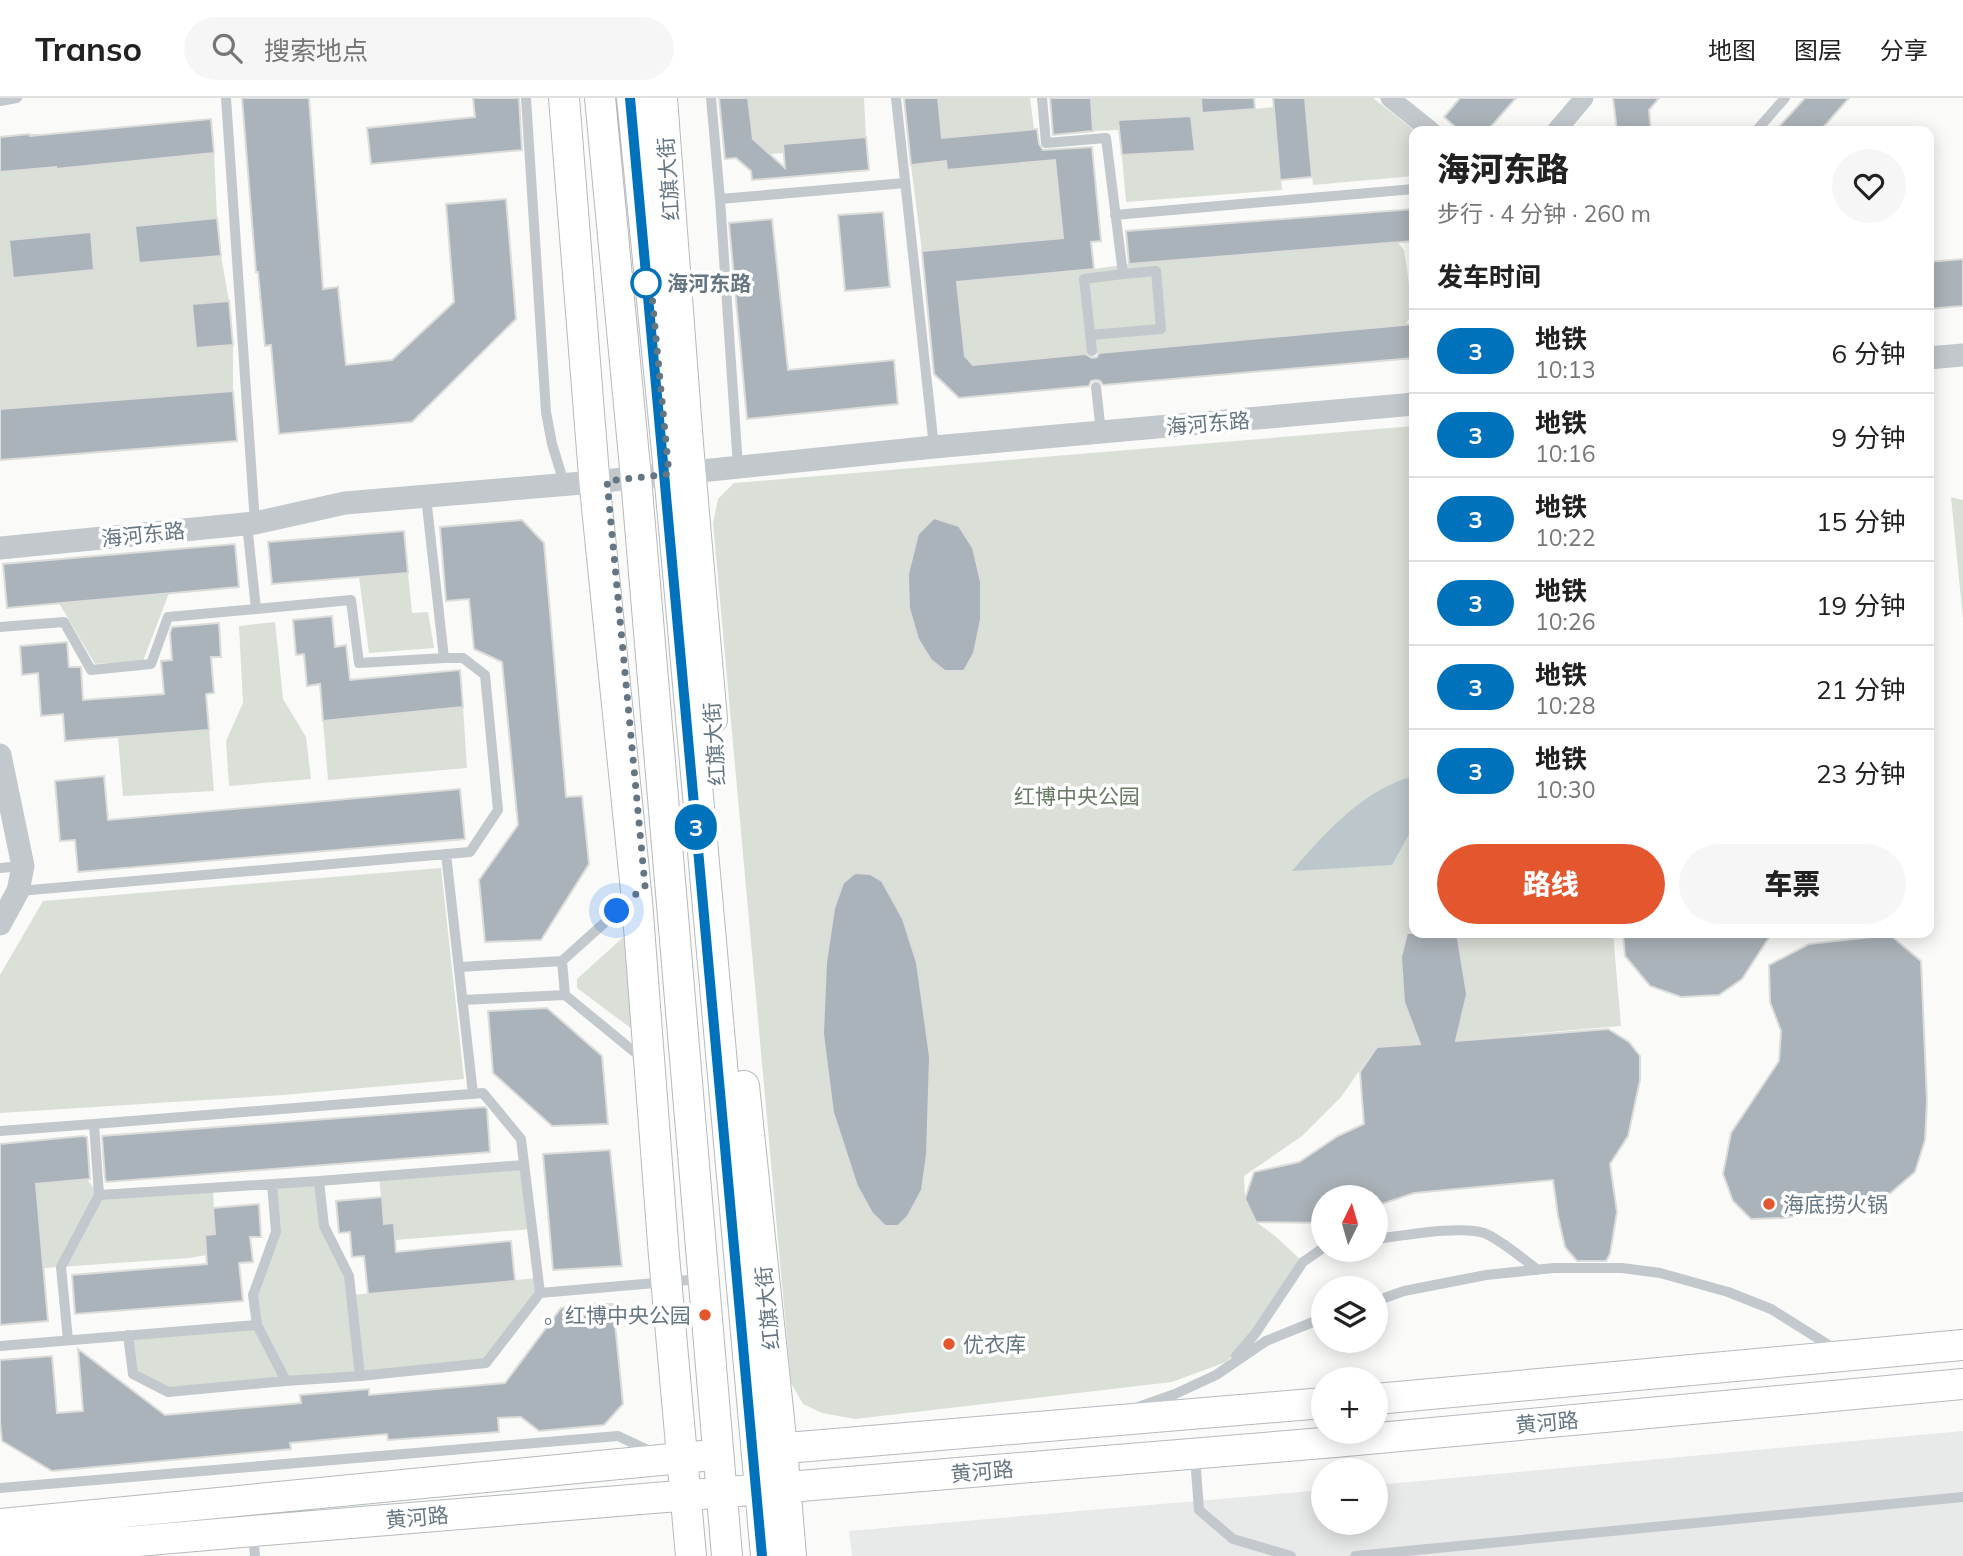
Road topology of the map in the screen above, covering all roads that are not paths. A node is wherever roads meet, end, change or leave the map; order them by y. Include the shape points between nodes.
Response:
1 (17, 98) edge
2 (226, 98) edge
3 (526, 98) edge
4 (564, 98) edge
5 (600, 98) edge
6 (632, 98) edge
7 (662, 98) edge
8 (711, 98) edge
9 (896, 98) edge
10 (1042, 98) edge
11 (1390, 98) edge
12 (1584, 98) edge
13 (1784, 98) edge
14 (0, 101) edge
15 (1424, 126) edge
16 (1560, 126) edge
17 (1760, 126) edge
18 (905, 183) junction
19 (1409, 189) edge
20 (720, 200) junction
21 (1115, 215) junction
22 (1123, 274) junction
23 (1090, 335) junction
24 (1092, 351) dead end
25 (1963, 355) edge
26 (1934, 357) edge
27 (1096, 387) dead end
28 (1409, 404) edge
29 (1101, 432) junction
30 (934, 447) junction
31 (738, 467) junction
32 (680, 473) junction
33 (612, 484) junction
34 (564, 485) junction
35 (426, 496) junction
36 (251, 523) junction
37 (0, 548) edge
38 (256, 609) junction
39 (0, 626) edge
40 (444, 658) junction
41 (628, 710) dead end
42 (0, 755) edge
43 (446, 854) junction
44 (11, 867) edge
45 (640, 890) junction
46 (18, 891) junction
47 (0, 924) edge
48 (562, 961) junction
49 (460, 967) junction
50 (565, 995) junction
51 (462, 1000) junction
52 (657, 1021) dead end
53 (656, 1070) junction
54 (473, 1094) junction
55 (94, 1124) junction
56 (0, 1131) edge
57 (524, 1165) junction
58 (319, 1181) junction
59 (272, 1184) junction
60 (99, 1195) junction
61 (1388, 1238) edge
62 (1311, 1256) edge
63 (1538, 1270) junction
64 (682, 1281) junction
65 (540, 1293) junction
66 (1388, 1297) edge
67 (1311, 1323) edge
68 (257, 1325) junction
69 (128, 1335) junction
70 (68, 1340) junction
71 (1963, 1345) edge
72 (0, 1346) edge
73 (1848, 1356) junction
74 (1227, 1367) junction
75 (360, 1376) junction
76 (286, 1381) junction
77 (1963, 1384) edge
78 (1388, 1398) edge
79 (1311, 1404) edge
80 (1098, 1422) junction
81 (769, 1450) junction
82 (1195, 1453) junction
83 (691, 1454) junction
84 (0, 1488) edge
85 (772, 1488) junction
86 (721, 1493) junction
87 (685, 1495) junction
88 (1963, 1497) edge
89 (0, 1524) edge
90 (254, 1543) edge
91 (0, 1553) edge
92 (691, 1556) edge
93 (727, 1556) edge
94 (765, 1556) edge
95 (791, 1556) edge
96 (1291, 1556) edge
97 (1355, 1556) edge

1 - 14 lane
2 - 36 lane
3 - 34 lane via 546,412
4 - 33 main road
5 - 33 main road
6 - 32 main road, 红旗大街
7 - 32 main road, 红旗大街
8 - 20 lane
9 - 18 lane
10 - 21 lane via 1046,143 1106,138
11 - 15 street
12 - 16 street
13 - 17 lane
18 - 20 lane
18 - 30 lane
19 - 21 lane
20 - 31 lane
21 - 22 lane
22 - 23 lane via 1084,279
22 - 23 lane via 1156,271 1161,329
23 - 24 lane
25 - 26 street
27 - 29 lane
28 - 29 street, 海河东路
29 - 30 street, 海河东路
30 - 31 street, 海河东路
31 - 32 street, 海河东路
32 - 33 street, 海河东路
32 - 81 main road, 红旗大街 via 700,575
33 - 34 street, 海河东路
33 - 45 main road
33 - 64 main road
34 - 35 street, 海河东路
35 - 36 street, 海河东路 via 345,503
35 - 40 lane
36 - 37 street, 海河东路
36 - 38 lane
38 - 39 lane via 168,617 151,664 91,670 64,622
38 - 40 lane via 351,600 359,663
40 - 43 lane via 464,658 485,675 498,810 470,852
41 - 45 lane
42 - 44 street
43 - 46 lane
43 - 49 lane
44 - 46 street
45 - 48 lane
45 - 52 lane
45 - 53 main road
46 - 47 street
48 - 49 lane
48 - 50 lane
49 - 51 lane
50 - 51 lane
50 - 53 lane
51 - 54 lane
53 - 64 main road
54 - 55 lane
54 - 57 lane via 483,1093 521,1139
55 - 56 lane
55 - 60 lane
57 - 58 lane
57 - 65 lane
58 - 59 lane
58 - 75 lane via 324,1226 349,1276
59 - 60 lane
59 - 68 lane via 275,1232 253,1294
60 - 70 lane via 61,1267
61 - 63 lane via 1461,1230 1484,1233
62 - 74 lane
63 - 66 lane via 1486,1275
63 - 73 lane via 1660,1272 1771,1309
64 - 65 lane
64 - 83 main road
65 - 75 lane via 486,1363
67 - 74 lane via 1266,1341
68 - 69 lane
68 - 76 lane
69 - 70 lane
69 - 76 lane via 133,1374 168,1392
70 - 72 lane
71 - 73 main road, 黄河路
73 - 78 main road, 黄河路
74 - 80 lane via 1175,1394
75 - 76 lane
77 - 82 main road, 黄河路
79 - 80 main road, 黄河路
80 - 81 main road, 黄河路
81 - 83 main road, 黄河路
81 - 85 main road, 红旗大街
82 - 85 main road, 黄河路
82 - 96 lane via 1199,1510 1233,1539
83 - 84 lane via 618,1436
83 - 86 main road
83 - 87 main road
83 - 89 main road, 黄河路
85 - 86 main road, 黄河路
85 - 94 main road, 红旗大街
85 - 95 main road, 红旗大街
86 - 87 main road, 黄河路
86 - 93 main road
87 - 90 main road, 黄河路
87 - 92 main road
88 - 97 lane
90 - 91 main road, 黄河路

